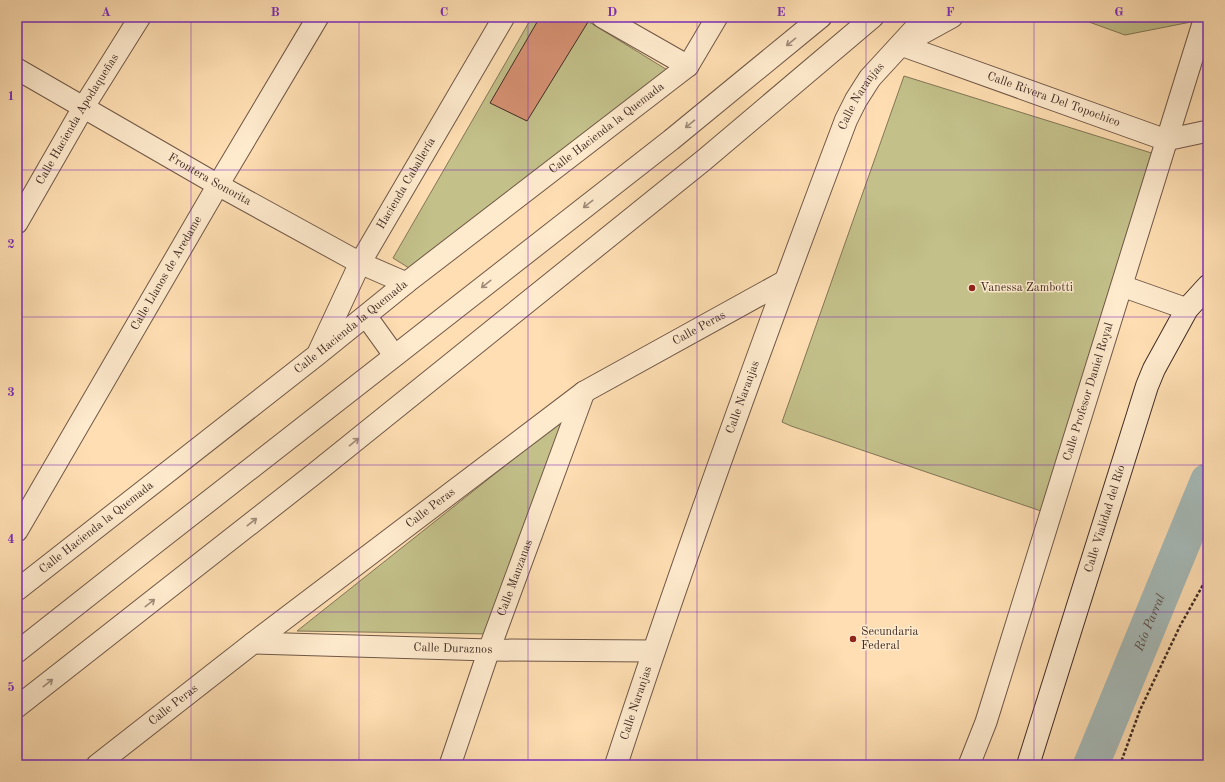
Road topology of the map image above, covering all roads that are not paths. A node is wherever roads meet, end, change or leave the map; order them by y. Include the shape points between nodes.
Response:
1 (140, 17) edge
2 (318, 17) edge
3 (504, 17) edge
4 (602, 17) edge
5 (717, 17) edge
6 (822, 17) edge
7 (873, 17) edge
8 (926, 17) edge
9 (952, 17) edge
10 (1205, 17) edge
11 (901, 45) junction
12 (688, 66) junction
13 (17, 69) edge
14 (83, 108) junction
15 (1208, 132) edge
16 (1166, 140) junction
17 (218, 185) junction
18 (17, 223) edge
19 (360, 263) junction
20 (785, 282) junction
21 (406, 283) junction
22 (1122, 286) junction
23 (1208, 286) edge
24 (1187, 309) junction
25 (366, 316) junction
26 (317, 355) junction
27 (394, 355) junction
28 (584, 392) junction
29 (17, 531) edge
30 (17, 590) edge
31 (253, 643) junction
32 (489, 650) junction
33 (653, 651) junction
34 (17, 652) edge
35 (17, 707) edge
36 (97, 765) edge
37 (450, 765) edge
38 (616, 765) edge
39 (969, 765) edge
40 (1028, 765) edge

1 - 14 street, Calle Hacienda Apodaqueñas
2 - 17 street, Calle Llanos de Aredame
3 - 19 street, Hacienda Caballería
4 - 12 street
5 - 12 street
6 -> 27 street via 671,140
35 -> 7 street via 314,474 686,175
8 - 11 street, Calle Naranjas
9 - 11 street
10 - 16 street, Calle Profesor Daniel Royal
11 - 16 street, Calle Rivera Del Topochico
11 - 20 street, Calle Naranjas via 870,78 846,120
12 - 21 street, Calle Hacienda la Quemada
13 - 14 street, Frontera Sonorita
14 - 17 street, Frontera Sonorita
14 - 18 street, Calle Hacienda Apodaqueñas
15 - 16 street
16 - 22 street, Calle Profesor Daniel Royal
17 - 19 street, Frontera Sonorita
17 - 29 street, Calle Llanos de Aredame
19 - 21 street, Frontera Sonorita
19 - 26 street, Hacienda Caballería
20 - 28 street, Calle Peras
20 - 33 street, Calle Naranjas
21 - 25 street, Calle Hacienda la Quemada
22 - 24 street
22 - 39 street, Calle Profesor Daniel Royal via 988,714
23 - 24 street, Calle Vialidad del Río
24 - 40 street, Calle Vialidad del Río via 1147,386
25 - 26 street, Calle Hacienda la Quemada
25 - 27 street
26 - 30 street, Calle Hacienda la Quemada
27 - 34 street
28 - 31 street, Calle Peras
28 - 32 street, Calle Manzanas
31 - 32 street, Calle Duraznos
31 - 36 street, Calle Peras
32 - 33 street, Calle Duraznos
32 - 37 street, Calle Manzanas
33 - 38 street, Calle Naranjas

